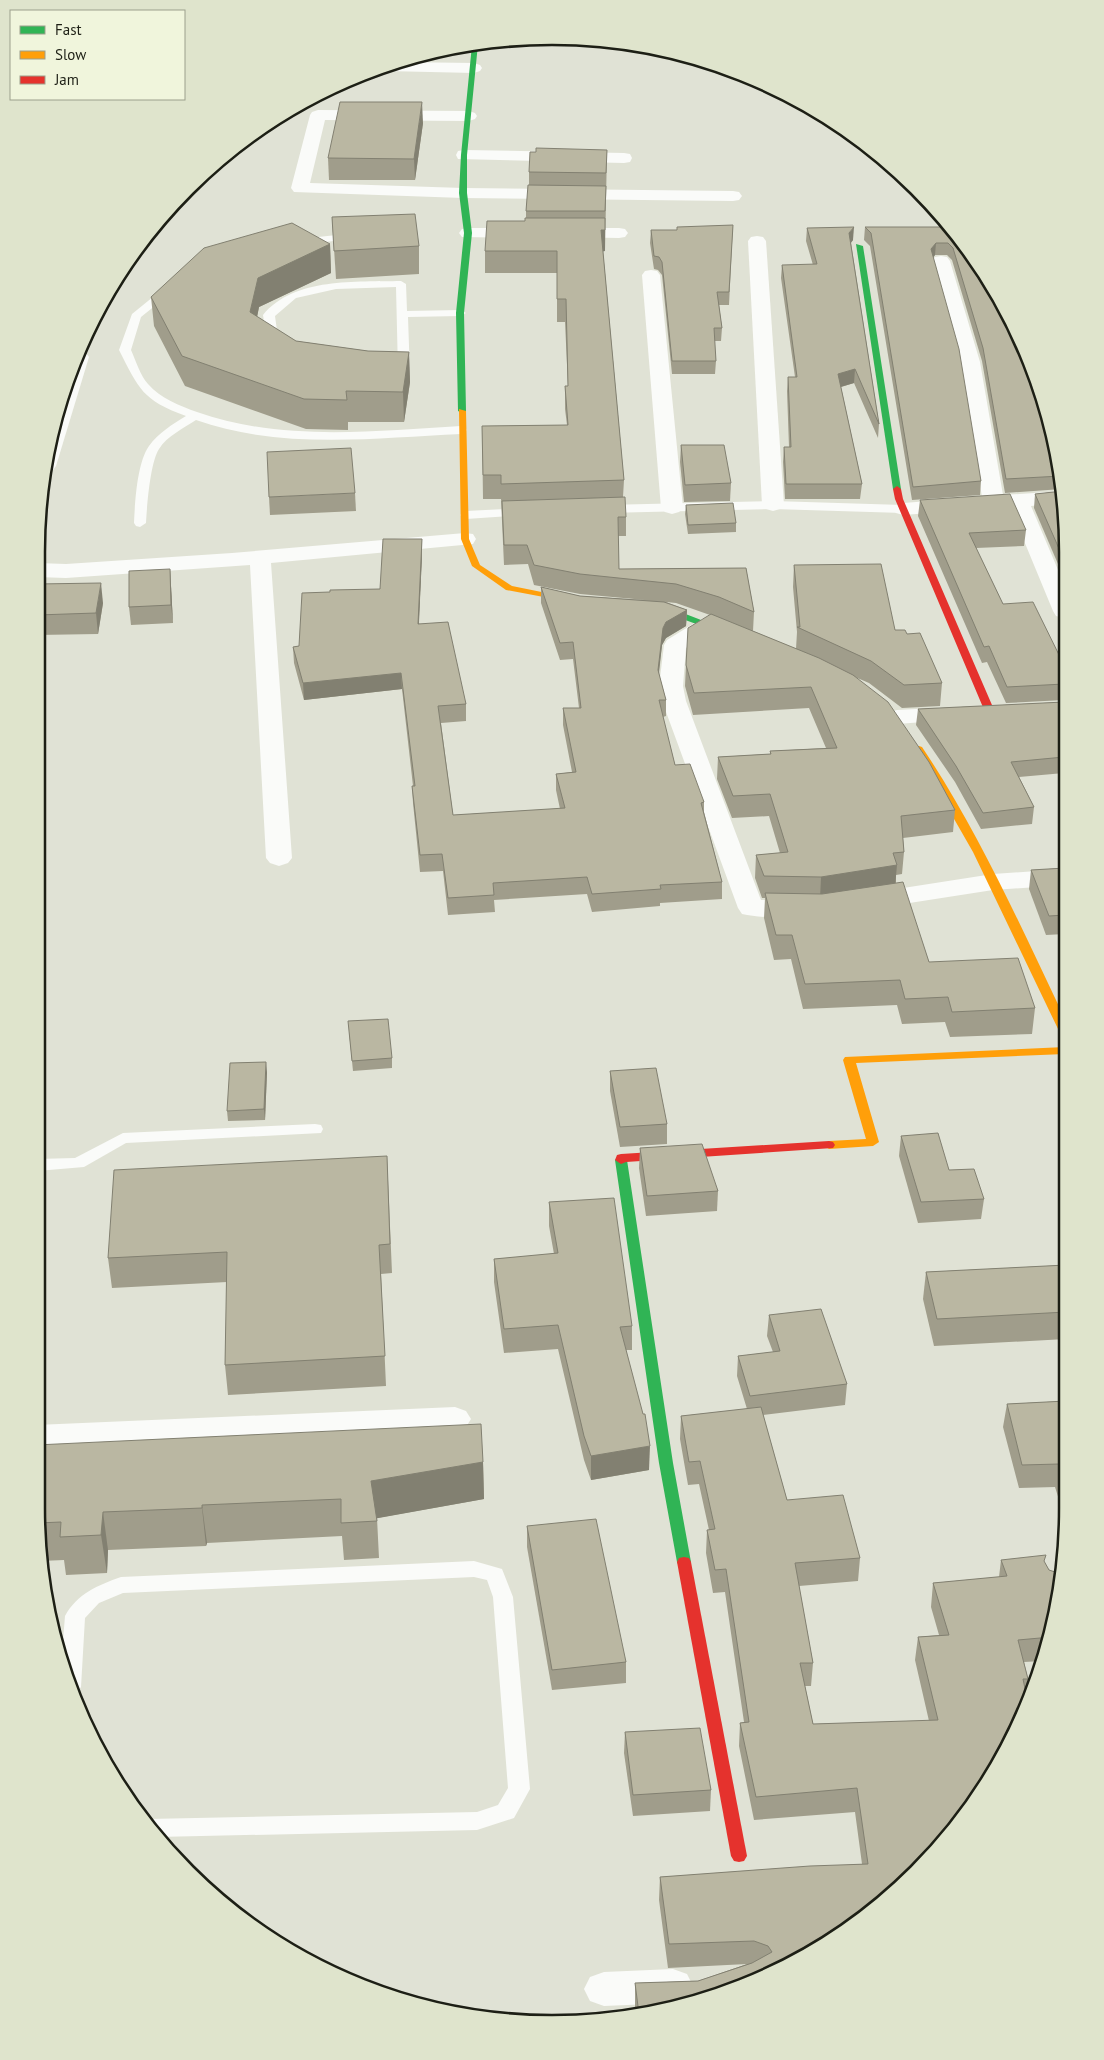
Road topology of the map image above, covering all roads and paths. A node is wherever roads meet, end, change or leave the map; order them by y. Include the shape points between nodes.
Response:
1 (475, 51) edge
2 (407, 66) edge
3 (474, 68) junction
4 (313, 105) edge
5 (469, 111) junction
6 (464, 155) junction
7 (624, 158) dead end
8 (463, 194) junction
9 (733, 196) dead end
10 (468, 233) junction
11 (618, 233) dead end
12 (362, 236) edge
13 (757, 241) dead end
14 (291, 244) edge
15 (859, 246) dead end
16 (941, 261) dead end
17 (651, 274) dead end
18 (179, 281) edge
19 (401, 314) junction
20 (460, 314) junction
21 (194, 416) junction
22 (461, 430) junction
23 (1056, 498) edge
24 (1018, 501) junction
25 (994, 503) junction
26 (773, 505) junction
27 (672, 508) junction
28 (596, 509) edge
29 (903, 509) junction
30 (540, 512) edge
31 (466, 515) junction
32 (140, 524) dead end
33 (465, 539) junction
34 (260, 558) junction
35 (45, 570) edge
36 (1059, 599) edge
37 (590, 604) edge
38 (638, 608) edge
39 (709, 624) junction
40 (749, 641) edge
41 (999, 712) joint
42 (901, 725) joint
43 (279, 858) dead end
44 (1059, 877) edge
45 (993, 882) junction
46 (1059, 1020) edge
47 (1059, 1050) edge
48 (315, 1129) dead end
49 (45, 1165) edge
50 (455, 1419) dead end
51 (45, 1437) edge
52 (71, 1669) edge
53 (159, 1828) edge
54 (739, 1856) dead end
55 (703, 1985) edge
56 (604, 1989) dead end

1 - 3 street
2 - 3 street
3 - 5 street
4 - 5 street
5 - 6 street
5 - 8 street via 318,115 300,188
6 - 7 street
6 - 8 street
8 - 9 street
8 - 10 street
10 - 11 street
10 - 20 street
12 - 14 lane
13 - 26 street
15 - 29 street
16 - 25 street via 970,362
17 - 27 street
18 - 21 lane via 136,316 125,350 144,386 166,404
19 - 19 lane via 401,284 336,286 292,296 269,315 273,339 302,362 404,375
19 - 20 lane
20 - 22 street
21 - 22 lane via 252,432 316,436
21 - 32 lane via 169,432 152,449
22 - 31 street
23 - 24 street
24 - 25 street
24 - 36 street
25 - 29 street
26 - 27 lane
26 - 29 lane
27 - 28 lane
29 - 41 street via 968,657
30 - 31 lane
31 - 33 street
33 - 34 street
33 - 37 street via 476,566 509,588
34 - 35 street
34 - 43 street
38 - 39 street via 667,610
39 - 40 street
39 - 45 street via 675,645 671,686 751,908 837,906
41 - 42 street
42 - 45 street via 941,783
44 - 45 street
45 - 46 street
47 - 54 street via 849,1060 873,1142 621,1158 666,1462
48 - 49 lane via 123,1138 78,1164
50 - 51 street
52 - 53 lane via 75,1616 92,1597 122,1585 474,1569 495,1574 503,1597 519,1789 506,1812 477,1821
55 - 56 street

